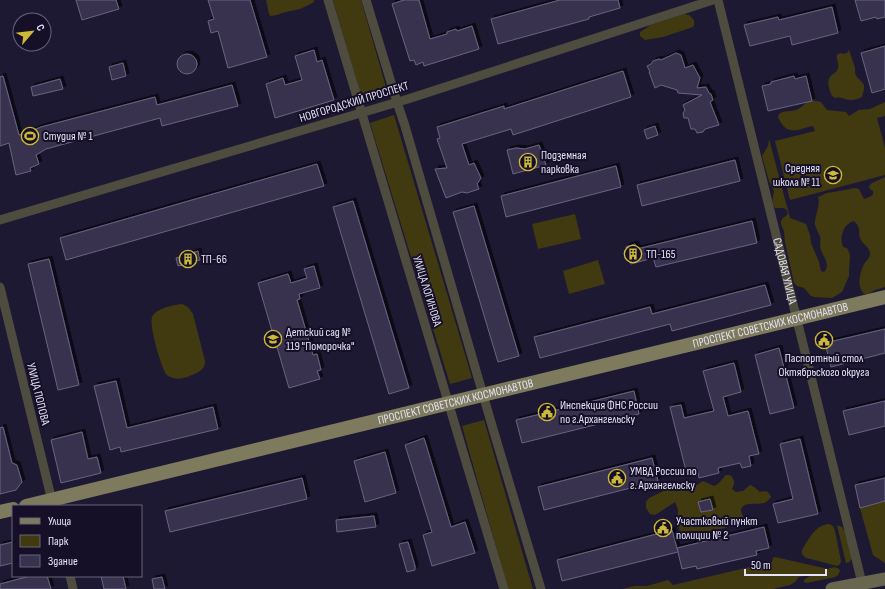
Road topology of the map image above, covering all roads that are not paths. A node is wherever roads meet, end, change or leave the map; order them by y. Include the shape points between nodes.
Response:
1 (328, 0) edge
2 (366, 0) edge
3 (713, 0) edge
4 (718, 0) edge
5 (397, 102) junction
6 (362, 113) junction
7 (0, 220) edge
8 (0, 287) edge
9 (885, 297) edge
10 (797, 319) junction
11 (483, 395) junction
12 (448, 403) junction
13 (52, 503) edge
14 (35, 505) edge
15 (12, 509) edge
16 (0, 512) edge
17 (70, 577) edge
18 (885, 579) edge
19 (863, 586) edge
20 (73, 589) edge
21 (504, 589) edge
22 (541, 589) edge
23 (832, 589) edge

1 - 6 street, УЛИЦА ЛОГИНОВА
2 - 5 street, УЛИЦА ЛОГИНОВА
3 - 5 street, НОВГОРОДСКИЙ ПРОСПЕКТ
4 - 10 street, САДОВАЯ УЛИЦА
5 - 6 street, НОВГОРОДСКИЙ ПРОСПЕКТ
5 - 11 street, УЛИЦА ЛОГИНОВА
6 - 7 street, НОВГОРОДСКИЙ ПРОСПЕКТ
6 - 12 street, УЛИЦА ЛОГИНОВА
8 - 13 street, УЛИЦА ПОПОВА
9 - 10 main road, ПРОСПЕКТ СОВЕТСКИХ КОСМОНАВТОВ
10 - 11 main road, ПРОСПЕКТ СОВЕТСКИХ КОСМОНАВТОВ
10 - 19 street, САДОВАЯ УЛИЦА
11 - 12 main road, ПРОСПЕКТ СОВЕТСКИХ КОСМОНАВТОВ
11 - 22 street, УЛИЦА ЛОГИНОВА
12 - 13 main road, ПРОСПЕКТ СОВЕТСКИХ КОСМОНАВТОВ
12 - 21 street, УЛИЦА ЛОГИНОВА
13 - 14 main road, ПРОСПЕКТ СОВЕТСКИХ КОСМОНАВТОВ
15 - 16 main road
17 - 20 street
18 - 19 main road
19 - 23 main road

